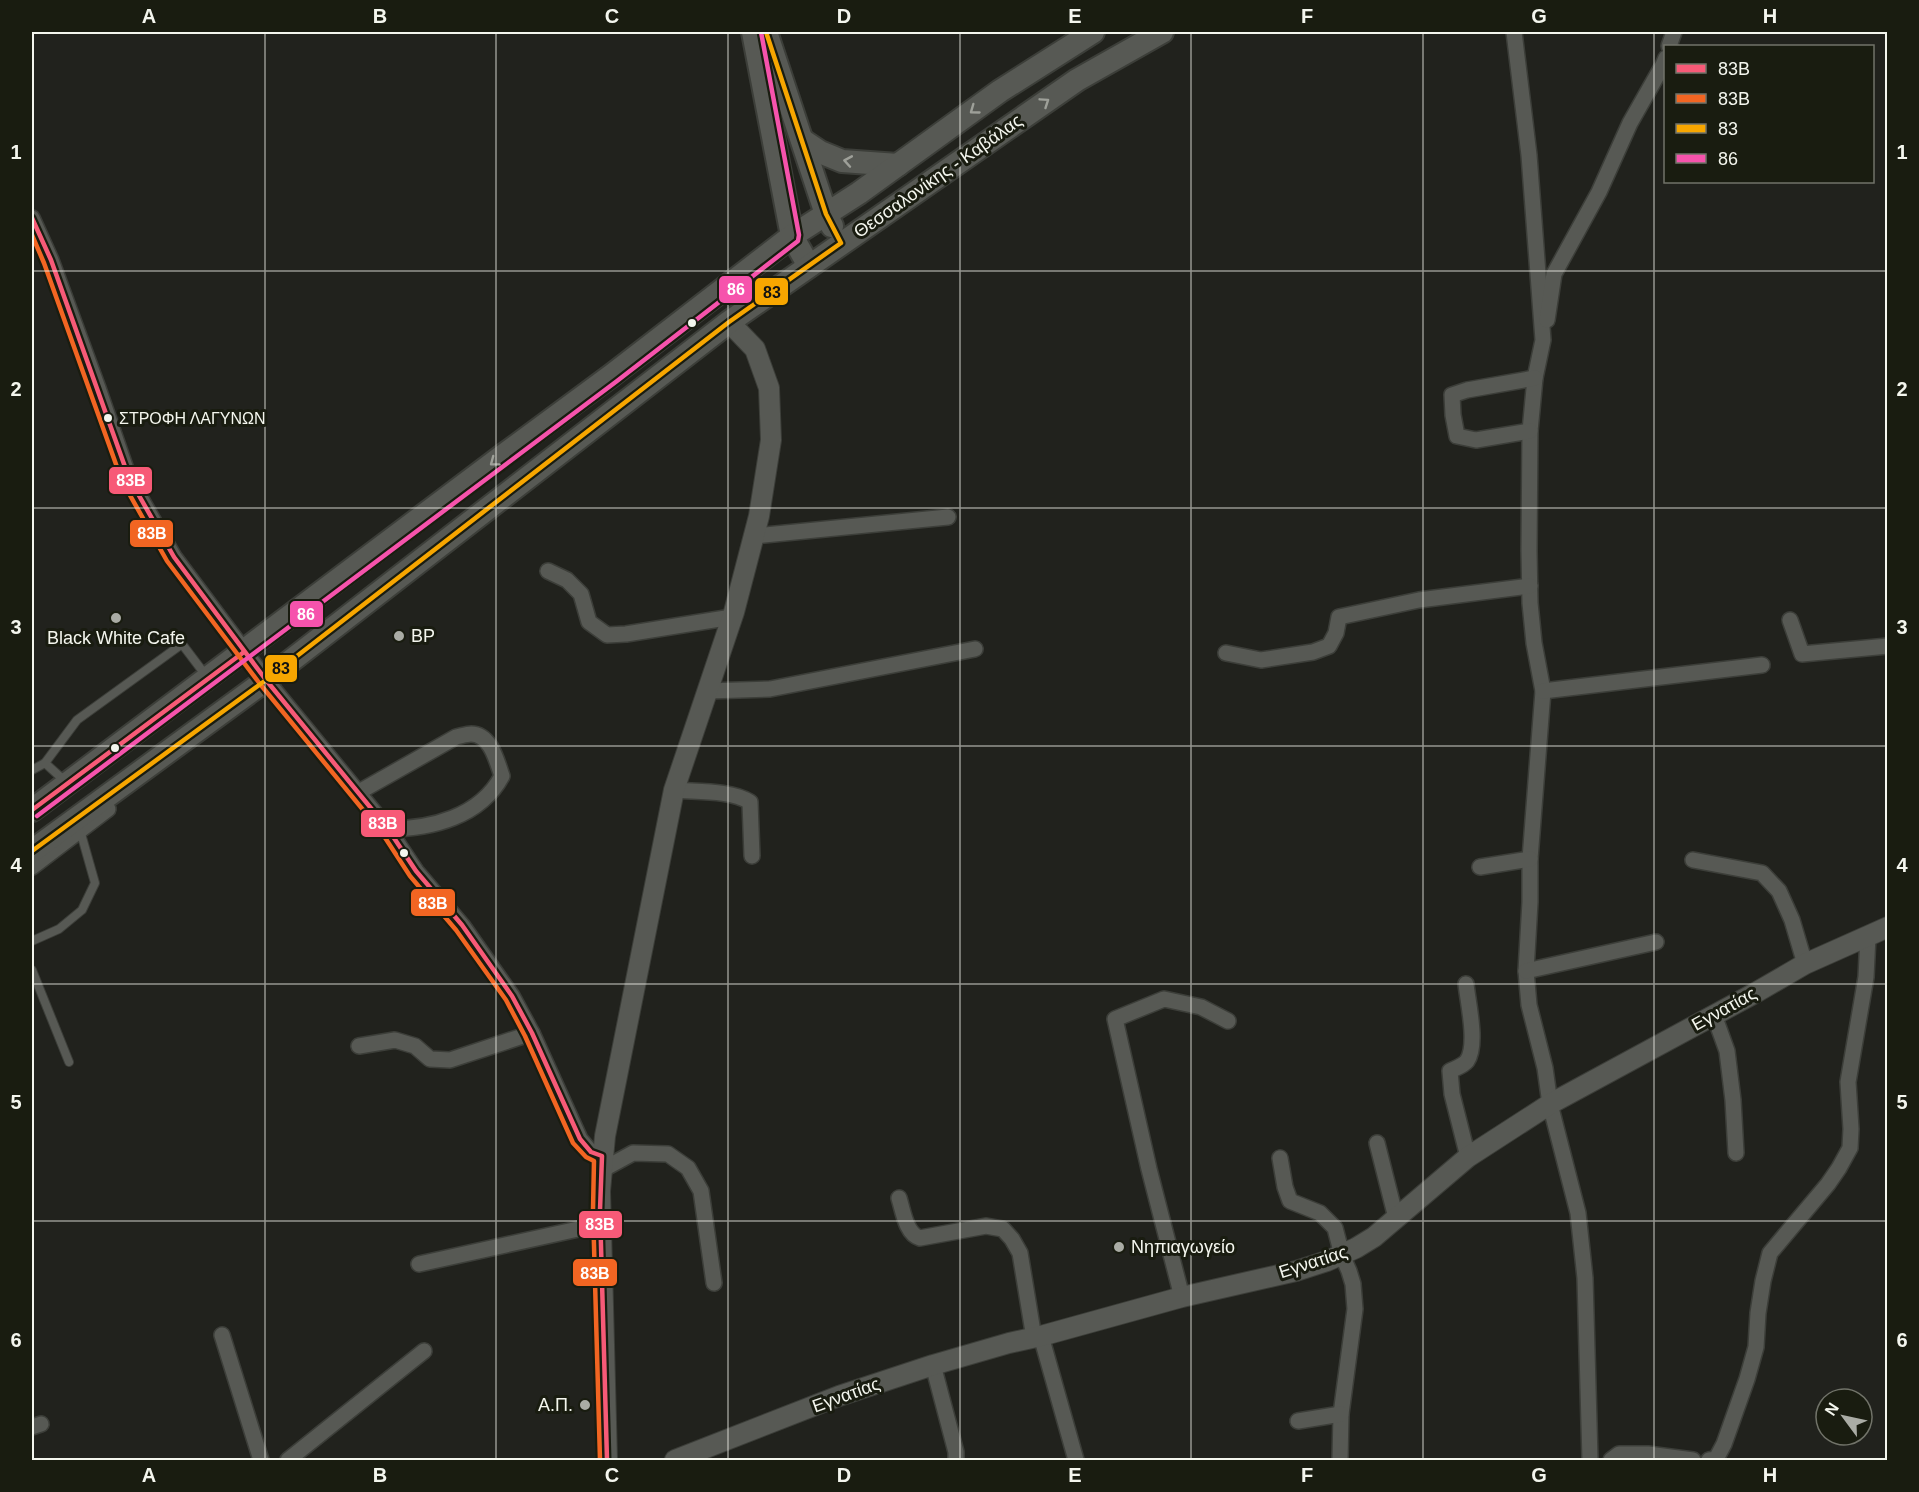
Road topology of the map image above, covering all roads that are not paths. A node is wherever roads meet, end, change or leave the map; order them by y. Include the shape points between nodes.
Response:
1 (753, 32) edge
2 (766, 32) edge
3 (1093, 32) edge
4 (1162, 32) edge
5 (1514, 32) edge
6 (1664, 62) edge
7 (802, 140) junction
8 (898, 165) junction
9 (826, 214) junction
10 (32, 218) edge
11 (792, 236) junction
12 (842, 243) junction
13 (809, 266) junction
14 (729, 322) junction
15 (1543, 340) junction
16 (1535, 378) junction
17 (1530, 431) junction
18 (948, 517) dead end
19 (754, 536) junction
20 (548, 571) dead end
21 (1530, 586) junction
22 (732, 616) junction
23 (1790, 620) dead end
24 (1887, 646) edge
25 (975, 649) dead end
26 (244, 652) junction
27 (1226, 653) dead end
28 (1762, 665) dead end
29 (208, 678) junction
30 (269, 684) junction
31 (707, 691) junction
32 (1543, 691) junction
33 (45, 763) junction
34 (32, 770) edge
35 (68, 784) junction
36 (674, 790) junction
37 (359, 792) junction
38 (32, 810) edge
39 (388, 829) junction
40 (80, 830) junction
41 (32, 851) edge
42 (752, 856) dead end
43 (1530, 859) junction
44 (1693, 861) dead end
45 (32, 867) edge
46 (1480, 867) dead end
47 (1887, 927) edge
48 (1868, 936) junction
49 (32, 941) edge
50 (1656, 942) dead end
51 (1805, 963) junction
52 (32, 970) edge
53 (1526, 971) junction
54 (1466, 984) dead end
55 (1714, 1015) junction
56 (1228, 1021) dead end
57 (532, 1033) junction
58 (359, 1046) dead end
59 (69, 1062) dead end
60 (1550, 1104) junction
61 (1377, 1143) dead end
62 (1736, 1153) dead end
63 (1468, 1157) junction
64 (1280, 1158) dead end
65 (601, 1164) junction
66 (899, 1198) dead end
67 (1396, 1218) junction
68 (601, 1224) junction
69 (1341, 1255) junction
70 (419, 1264) dead end
71 (714, 1283) dead end
72 (1182, 1297) junction
73 (222, 1335) dead end
74 (1038, 1337) junction
75 (424, 1351) dead end
76 (933, 1365) junction
77 (1341, 1414) junction
78 (1298, 1421) dead end
79 (261, 1461) edge
80 (288, 1461) edge
81 (607, 1461) edge
82 (675, 1461) edge
83 (956, 1461) edge
84 (1076, 1461) edge
85 (1340, 1461) edge
86 (1590, 1461) edge
87 (1611, 1461) edge
88 (1694, 1461) edge
89 (1709, 1461) edge

1 - 11 main road
2 - 7 main road
3 -> 8 main road, Θεσσαλονίκης - Καβάλας via 1000,91
12 -> 4 main road, Θεσσαλονίκης - Καβάλας via 1077,80
5 - 15 street via 1529,155
6 - 15 street via 1554,274
8 -> 7 main road via 842,161
7 - 9 main road
8 - 9 main road, Θεσσαλονίκης - Καβάλας
9 - 11 main road, Θεσσαλονίκης - Καβάλας
9 - 12 main road
10 - 26 street via 51,260 129,478 174,557
11 - 13 main road
11 -> 26 main road, Θεσσαλονίκης - Καβάλας
12 - 13 main road, Θεσσαλονίκης - Καβάλας
13 - 14 main road, Θεσσαλονίκης - Καβάλας
14 - 19 street via 755,349 769,388 771,440
14 - 30 main road, Θεσσαλονίκης - Καβάλας
15 - 16 street
16 - 17 street
16 - 17 street via 1452,395 1457,436 1476,440
17 - 21 street
18 - 19 street
19 - 22 street
20 - 22 street via 567,580 581,594 589,622 607,634
21 - 27 street via 1419,600 1339,617 1329,646 1313,652 1261,660
21 - 32 street via 1534,643
22 - 31 street
23 - 24 street via 1802,654
25 - 31 street via 770,689
26 - 29 main road, Θεσσαλονίκης - Καβάλας
26 - 30 street
28 - 32 street
29 - 33 lane via 182,645 77,720
29 - 35 main road, Θεσσαλονίκης - Καβάλας
30 - 37 street
30 - 40 street
30 - 41 main road, Θεσσαλονίκης - Καβάλας
31 - 36 street
32 - 43 street
33 - 34 lane
33 - 35 lane
35 - 38 main road, Θεσσαλονίκης - Καβάλας
36 - 42 street via 731,795 750,802
36 - 65 street
37 - 39 street
37 - 39 street via 456,737 474,734 484,739 502,777 488,797 464,814 413,829
39 - 57 street via 416,871 462,925
40 - 45 street
40 - 49 lane via 95,883 82,910 58,929
43 - 46 street
43 - 53 street
44 - 51 street via 1762,873 1779,891
47 - 48 street, Εγνατίας
48 - 51 street, Εγνατίας
48 - 89 street via 1866,977 1848,1082 1850,1148 1828,1184 1770,1253 1758,1313 1756,1347 1747,1379 1724,1444 1716,1459
50 - 53 street
51 - 55 street, Εγνατίας
52 - 59 lane
53 - 60 street via 1529,1005
54 - 63 street via 1471,1051 1466,1063 1450,1071
55 - 60 street, Εγνατίας
55 - 62 street via 1726,1051
56 - 72 street via 1201,1006 1164,999 1115,1019
57 - 58 street via 450,1060 430,1059 415,1046 395,1040
57 - 65 street via 580,1139
60 - 63 street, Εγνατίας
60 - 86 street via 1578,1213 1585,1278
61 - 67 street
63 - 67 street, Εγνατίας
64 - 69 street via 1290,1201 1320,1213 1335,1228
65 - 68 street
65 - 71 street via 633,1154 668,1154 688,1168 701,1191
66 - 74 street via 910,1232 920,1238 986,1226 1004,1229 1020,1253
67 - 69 street, Εγνατίας via 1374,1237
68 - 70 street
68 - 81 street
69 - 72 street, Εγνατίας via 1296,1270
69 - 77 street via 1353,1284 1355,1309
72 - 74 street, Εγνατίας
73 - 79 street
74 - 76 street, Εγνατίας
74 - 84 street
75 - 80 street
76 - 82 street, Εγνατίας via 839,1396
76 - 83 street
77 - 78 street
77 - 85 street
87 - 88 street via 1619,1455 1648,1454

